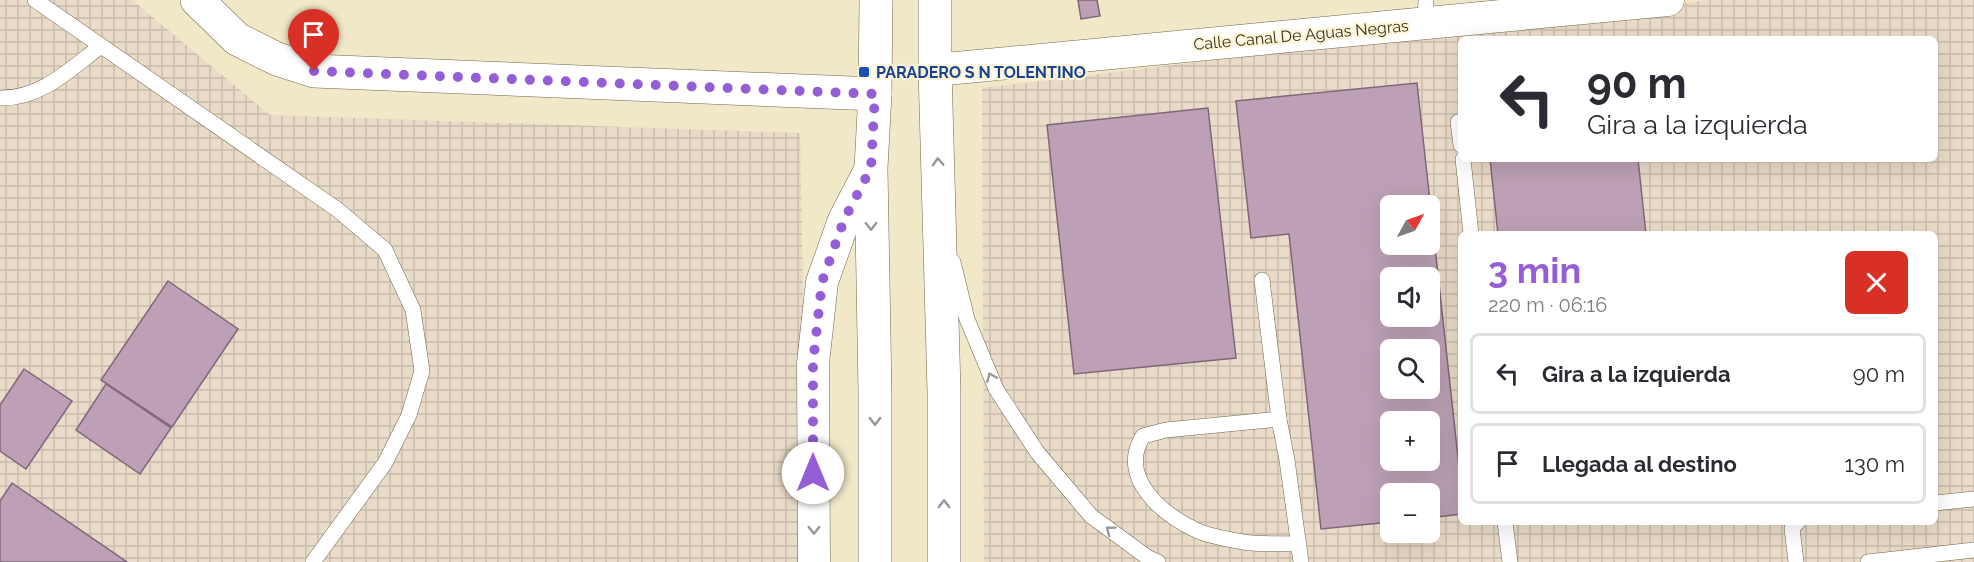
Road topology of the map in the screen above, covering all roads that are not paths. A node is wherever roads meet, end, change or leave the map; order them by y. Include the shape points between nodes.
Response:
1 (34, 0) edge
2 (197, 0) edge
3 (876, 0) edge
4 (935, 0) edge
5 (1668, 0) edge
6 (1425, 12) edge
7 (101, 46) junction
8 (934, 70) junction
9 (875, 94) junction
10 (0, 98) edge
11 (1463, 162) edge
12 (871, 168) junction
13 (940, 210) junction
14 (1471, 231) edge
15 (1262, 280) dead end
16 (1279, 419) junction
17 (1974, 499) edge
18 (1938, 503) edge
19 (1505, 525) edge
20 (1795, 526) edge
21 (1299, 544) junction
22 (1974, 550) edge
23 (1146, 560) edge
24 (313, 562) edge
25 (814, 562) edge
26 (875, 562) edge
27 (944, 562) edge
28 (1301, 562) edge
29 (1510, 562) edge
30 (1796, 562) edge
31 (1868, 562) edge

1 - 7 lane
2 - 9 main road via 237,39 277,59 314,71
3 - 9 main road
4 - 8 main road
5 - 6 street, Calle Canal De Aguas Negras
6 - 8 street, Calle Canal De Aguas Negras
7 - 10 lane via 44,89
7 - 24 lane via 338,210 384,250 413,310 422,371 410,415 385,463
13 -> 8 main road
9 - 12 main road
11 - 14 lane
12 -> 25 street via 844,220 822,282 813,363
12 -> 26 main road
23 -> 13 lane via 1091,516 1037,452 996,389 967,319
27 -> 13 main road
15 - 16 lane
16 - 21 lane
16 - 21 lane via 1166,430 1143,436 1136,447 1136,467 1140,484 1158,506 1199,531 1245,543
17 - 18 lane
19 - 29 lane
20 - 30 lane
21 - 28 lane
22 - 31 lane

